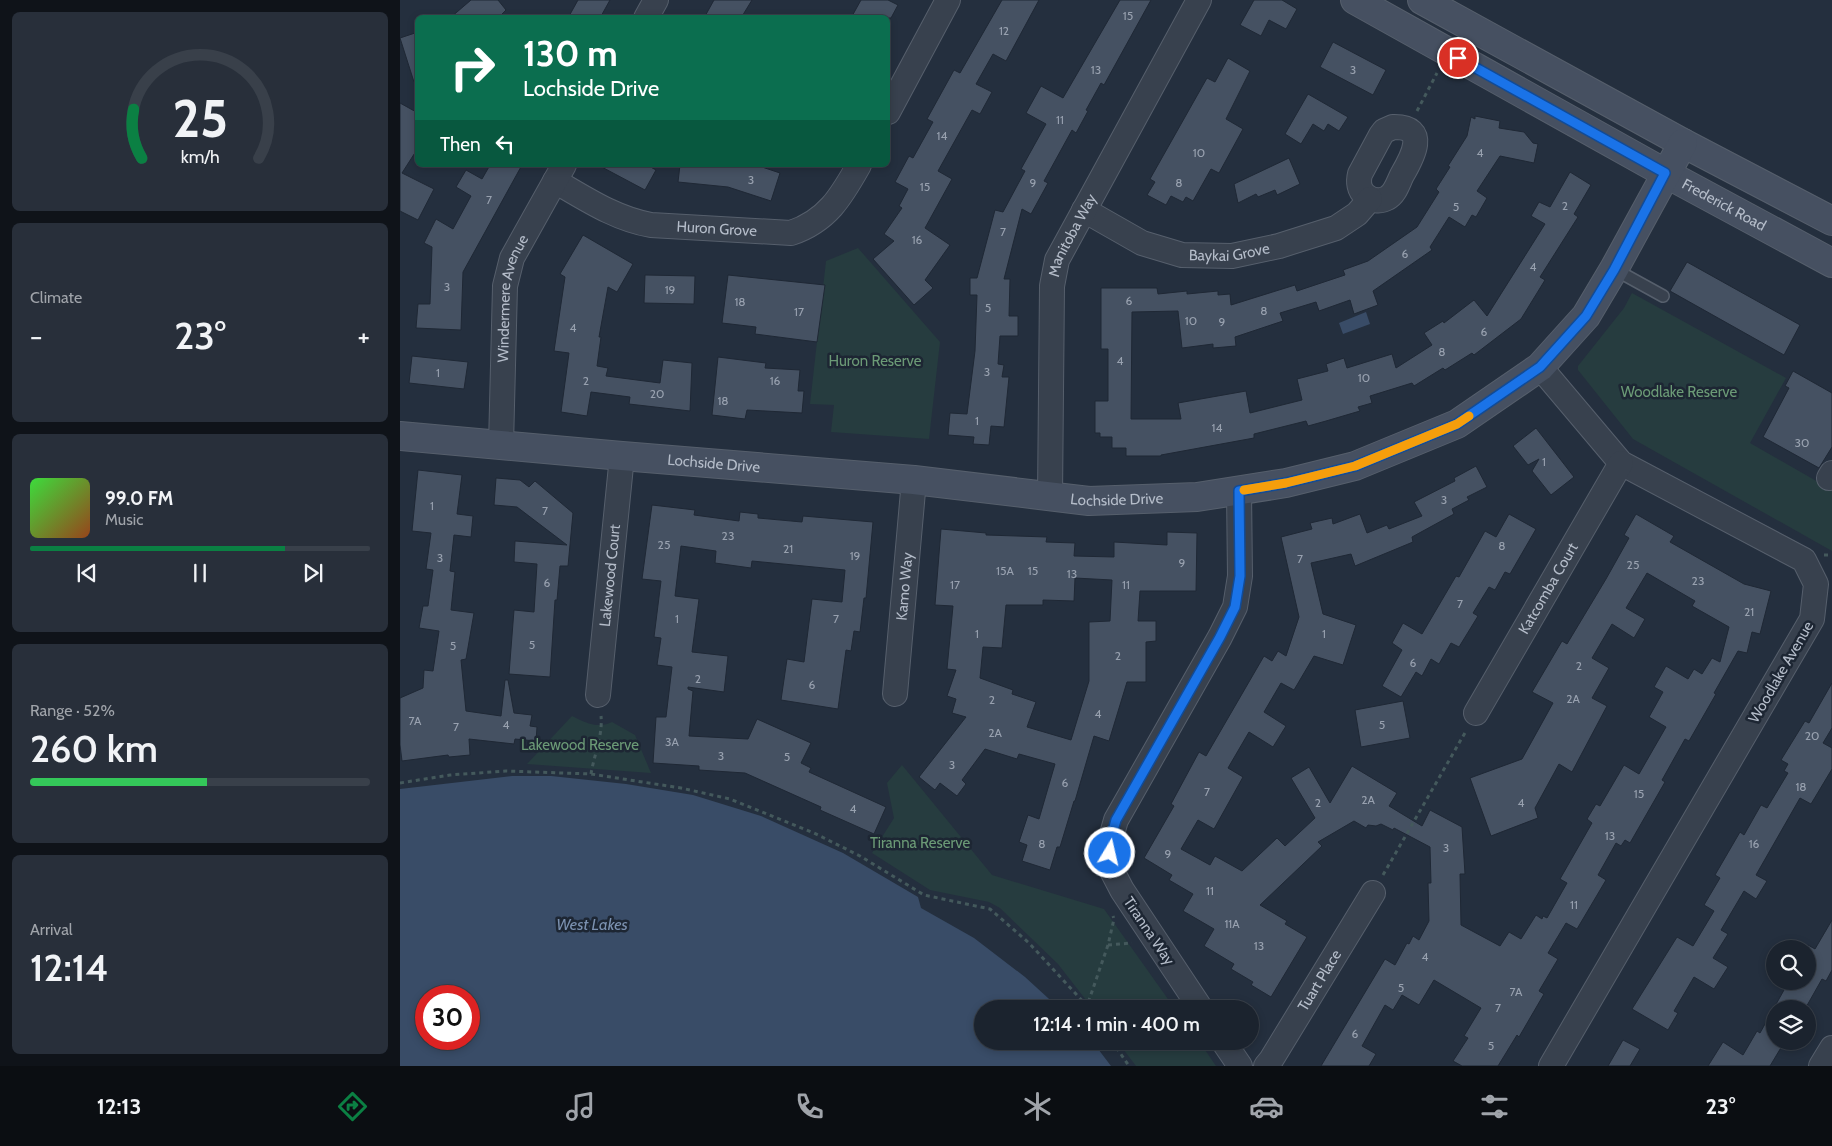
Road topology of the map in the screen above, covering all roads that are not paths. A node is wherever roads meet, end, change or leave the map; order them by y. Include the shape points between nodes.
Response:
1 (656, 0) edge
2 (948, 0) edge
3 (1199, 0) edge
4 (1355, 0) edge
5 (1422, 0) edge
6 (648, 15) edge
7 (890, 108) edge
8 (1683, 143) junction
9 (858, 167) edge
10 (559, 173) edge
11 (1665, 173) junction
12 (1370, 198) junction
13 (1084, 210) junction
14 (1832, 221) edge
15 (1832, 264) edge
16 (1614, 270) junction
17 (1663, 296) dead end
18 (1540, 367) junction
19 (400, 436) edge
20 (502, 445) junction
21 (622, 456) junction
22 (1621, 464) junction
23 (914, 480) junction
24 (1239, 491) junction
25 (1050, 497) junction
26 (895, 694) dead end
27 (598, 696) road end
28 (1476, 713) road end
29 (1373, 893) road end
30 (1195, 1000) edge
31 (1832, 1048) edge
32 (1229, 1050) edge
33 (1240, 1066) edge
34 (1266, 1066) edge
35 (1551, 1066) edge
36 (1821, 1066) edge

1 - 6 street
2 - 7 street
3 - 13 street, Manitoba Way
4 - 11 street, Frederick Road
5 - 8 street
8 - 11 street, Lochside Drive
8 - 14 street
9 - 10 street, Huron Grove via 838,202 804,229 791,233 635,222 609,212
10 - 20 street, Windermere Avenue via 512,258 505,286
11 - 15 street, Frederick Road
11 - 16 street, Lochside Drive
12 - 12 street via 1362,192 1359,179 1381,135 1388,128 1407,130 1415,141 1414,155 1392,194 1379,200
12 - 13 street, Baykai Grove via 1357,214 1336,228 1279,246 1232,256 1182,255 1142,243
13 - 25 street, Manitoba Way via 1057,260 1052,286
16 - 17 lane
16 - 18 street, Lochside Drive via 1586,316
18 - 22 street, Woodlake Avenue
18 - 24 street, Lochside Drive via 1457,424 1355,466
19 - 20 street, Lochside Drive
20 - 21 street, Lochside Drive
21 - 23 street, Lochside Drive
21 - 27 street, Lakewood Court
22 - 28 street, Katcomba Court
22 - 35 street, Woodlake Avenue via 1804,560 1816,584 1812,619
23 - 25 street, Lochside Drive
23 - 26 street, Kamo Way
24 - 25 street, Lochside Drive via 1196,497 1089,501
24 - 30 street, Tiranna Way via 1240,576 1235,607 1116,820 1110,841 1109,865 1122,890
29 - 34 street, Tuart Place
31 - 36 street
32 - 33 street

